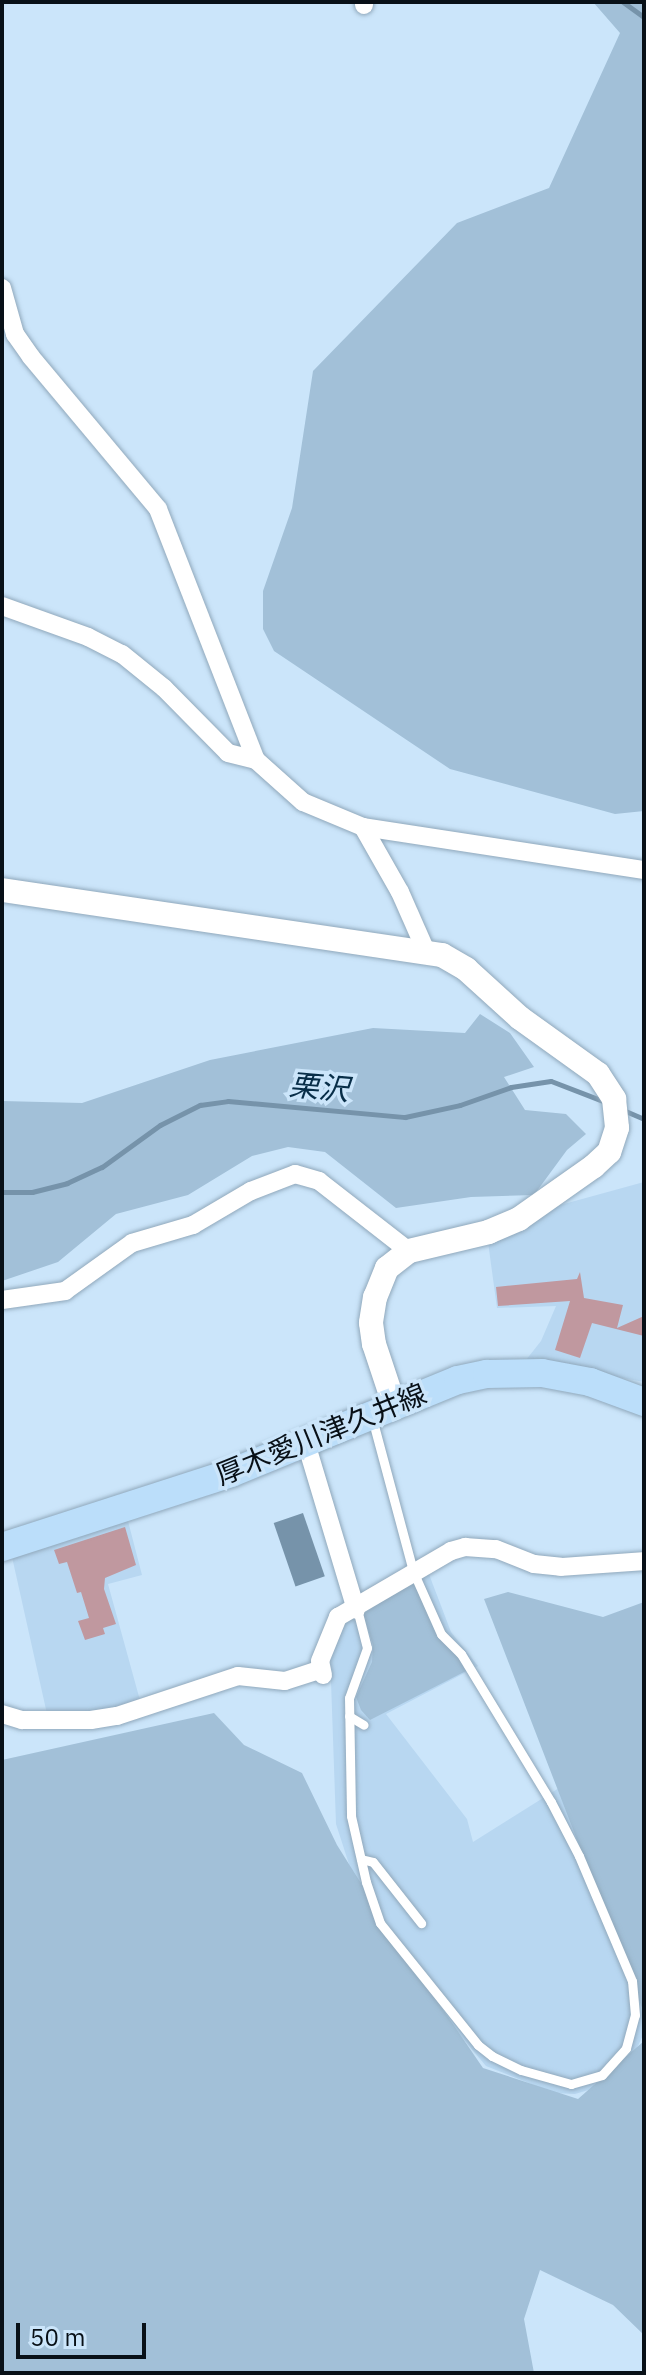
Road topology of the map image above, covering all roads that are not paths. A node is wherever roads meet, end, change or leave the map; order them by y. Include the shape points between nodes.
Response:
1 (2, 288) edge
2 (9, 332) edge
3 (2, 606) edge
4 (256, 760) junction
5 (363, 827) junction
6 (644, 870) edge
7 (2, 890) edge
8 (426, 951) junction
9 (409, 1251) junction
10 (2, 1300) edge
11 (641, 1397) edge
12 (383, 1409) junction
13 (306, 1443) junction
14 (2, 1547) edge
15 (644, 1561) edge
16 (413, 1571) junction
17 (356, 1609) junction
18 (2, 1714) edge
19 (349, 1716) junction
20 (364, 1725) dead end
21 (361, 1859) junction
22 (421, 1923) dead end

1 - 2 street
2 - 4 street via 158,509
3 - 4 street via 122,654 228,753
4 - 5 street via 303,802
5 - 6 street
5 - 8 street
7 - 8 street
8 - 9 street via 454,960 520,1018 598,1074 616,1106 617,1128 604,1157 529,1214 489,1232
9 - 10 street via 319,1181 295,1174 251,1191 193,1225 132,1243 65,1291
9 - 12 street via 387,1268 373,1310
11 - 12 main road, 厚木愛川津久井線 via 579,1379 516,1372 458,1380
12 - 13 main road, 厚木愛川津久井線
12 - 16 lane
13 - 14 main road, 厚木愛川津久井線
13 - 17 street
15 - 16 street via 561,1567 534,1564 496,1549 465,1547
16 - 17 street
16 - 21 lane via 441,1634 461,1654 551,1802 626,1967 635,2015 617,2062 602,2075 571,2084 521,2070 484,2050 380,1923
17 - 18 street via 338,1617 320,1661 321,1672 285,1681 238,1676 173,1700 91,1720 22,1720
17 - 19 lane via 367,1648 349,1698
19 - 20 lane
19 - 21 lane via 351,1816
21 - 22 lane via 373,1862

